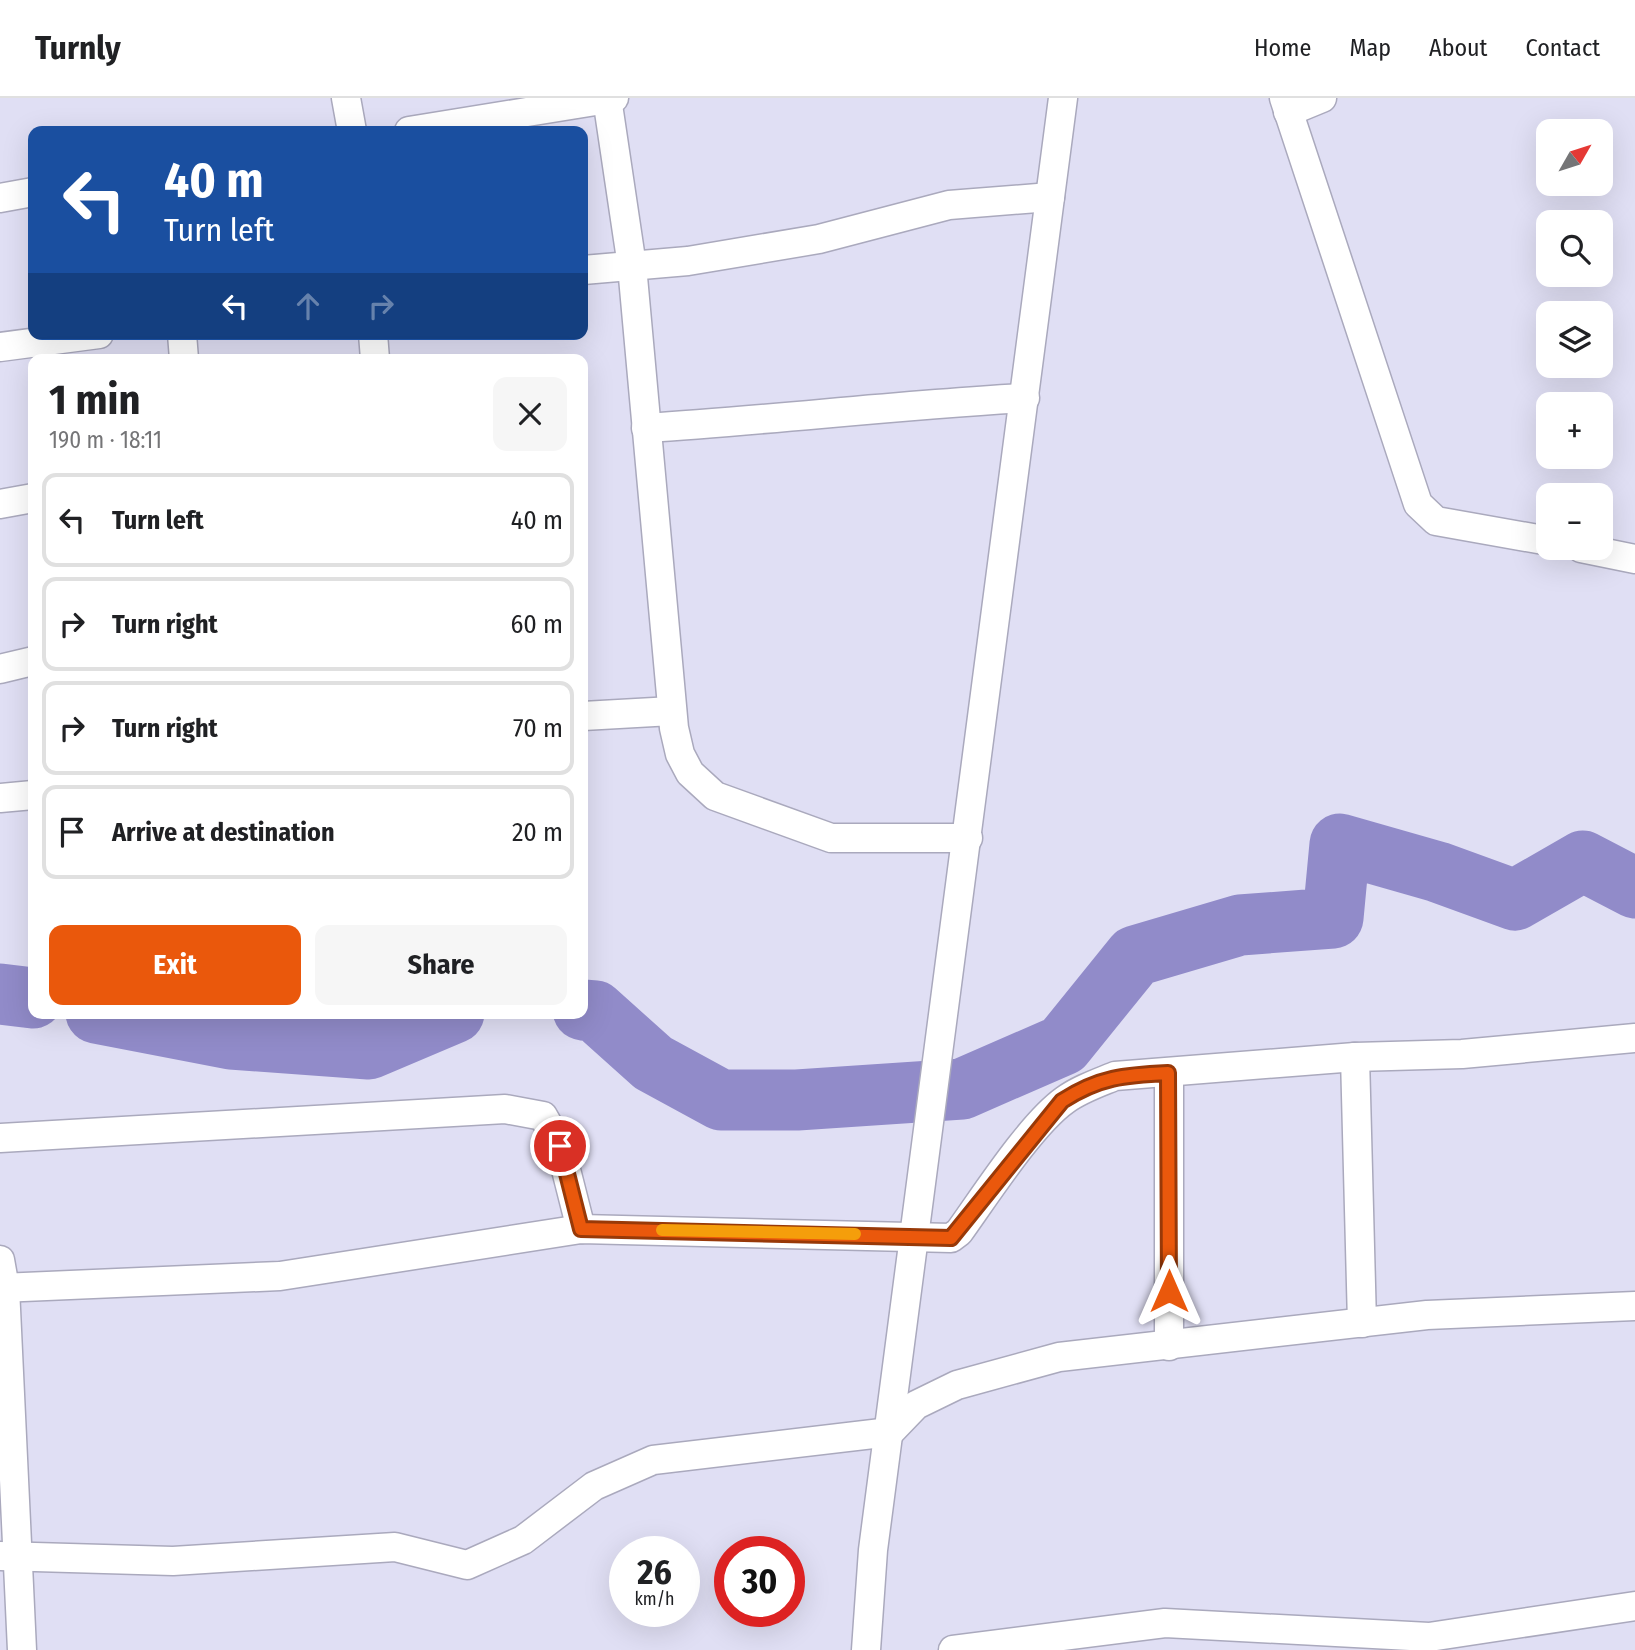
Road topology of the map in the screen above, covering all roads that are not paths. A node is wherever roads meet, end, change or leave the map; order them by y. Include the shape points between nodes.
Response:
1 (346, 98) edge
2 (609, 98) edge
3 (1063, 98) edge
4 (1322, 98) edge
5 (1286, 105) edge
6 (351, 126) edge
7 (438, 126) edge
8 (28, 193) edge
9 (1050, 197) junction
10 (0, 198) edge
11 (632, 266) junction
12 (588, 270) edge
13 (53, 340) edge
14 (0, 347) edge
15 (1025, 398) junction
16 (646, 428) junction
17 (28, 499) edge
18 (0, 504) edge
19 (1536, 538) edge
20 (1613, 555) edge
21 (1635, 559) edge
22 (28, 662) edge
23 (0, 669) edge
24 (672, 711) junction
25 (588, 716) edge
26 (28, 795) edge
27 (0, 798) edge
28 (968, 838) junction
29 (1635, 1038) edge
30 (1355, 1057) junction
31 (1168, 1073) junction
32 (0, 1138) edge
33 (581, 1229) junction
34 (915, 1235) junction
35 (0, 1260) edge
36 (3, 1288) edge
37 (1635, 1306) edge
38 (1362, 1323) junction
39 (1169, 1346) junction
40 (5, 1407) edge
41 (890, 1432) junction
42 (9, 1556) edge
43 (1635, 1606) edge
44 (22, 1650) edge
45 (866, 1650) edge
46 (953, 1650) edge

1 - 6 street
2 - 7 street
2 - 11 street
3 - 9 street
4 - 5 street
5 - 19 street via 1418,504 1436,521
8 - 10 street
9 - 11 street via 949,205 819,239
9 - 15 street
11 - 12 street
11 - 16 street
13 - 14 street
15 - 16 street
15 - 28 street
16 - 24 street
17 - 18 street
20 - 21 street
22 - 23 street
24 - 25 street
24 - 28 street via 680,754 690,773 715,796 831,838
26 - 27 street
28 - 34 street
29 - 30 street via 1462,1054
30 - 31 street
30 - 38 street
31 - 34 street via 1115,1076 1079,1091 1052,1111 959,1232 951,1238
31 - 39 street
32 - 33 street via 505,1109 543,1116 560,1146
33 - 34 street
33 - 36 street via 280,1276
34 - 41 street
35 - 36 street
36 - 40 street
37 - 38 street via 1427,1315
38 - 39 street
39 - 41 street via 1059,1357 957,1385 916,1405
40 - 42 street
41 - 42 street via 653,1460 594,1486 523,1540 467,1565 395,1547 173,1561
41 - 45 street via 873,1550
42 - 44 street
43 - 46 street via 1429,1637 1165,1623

